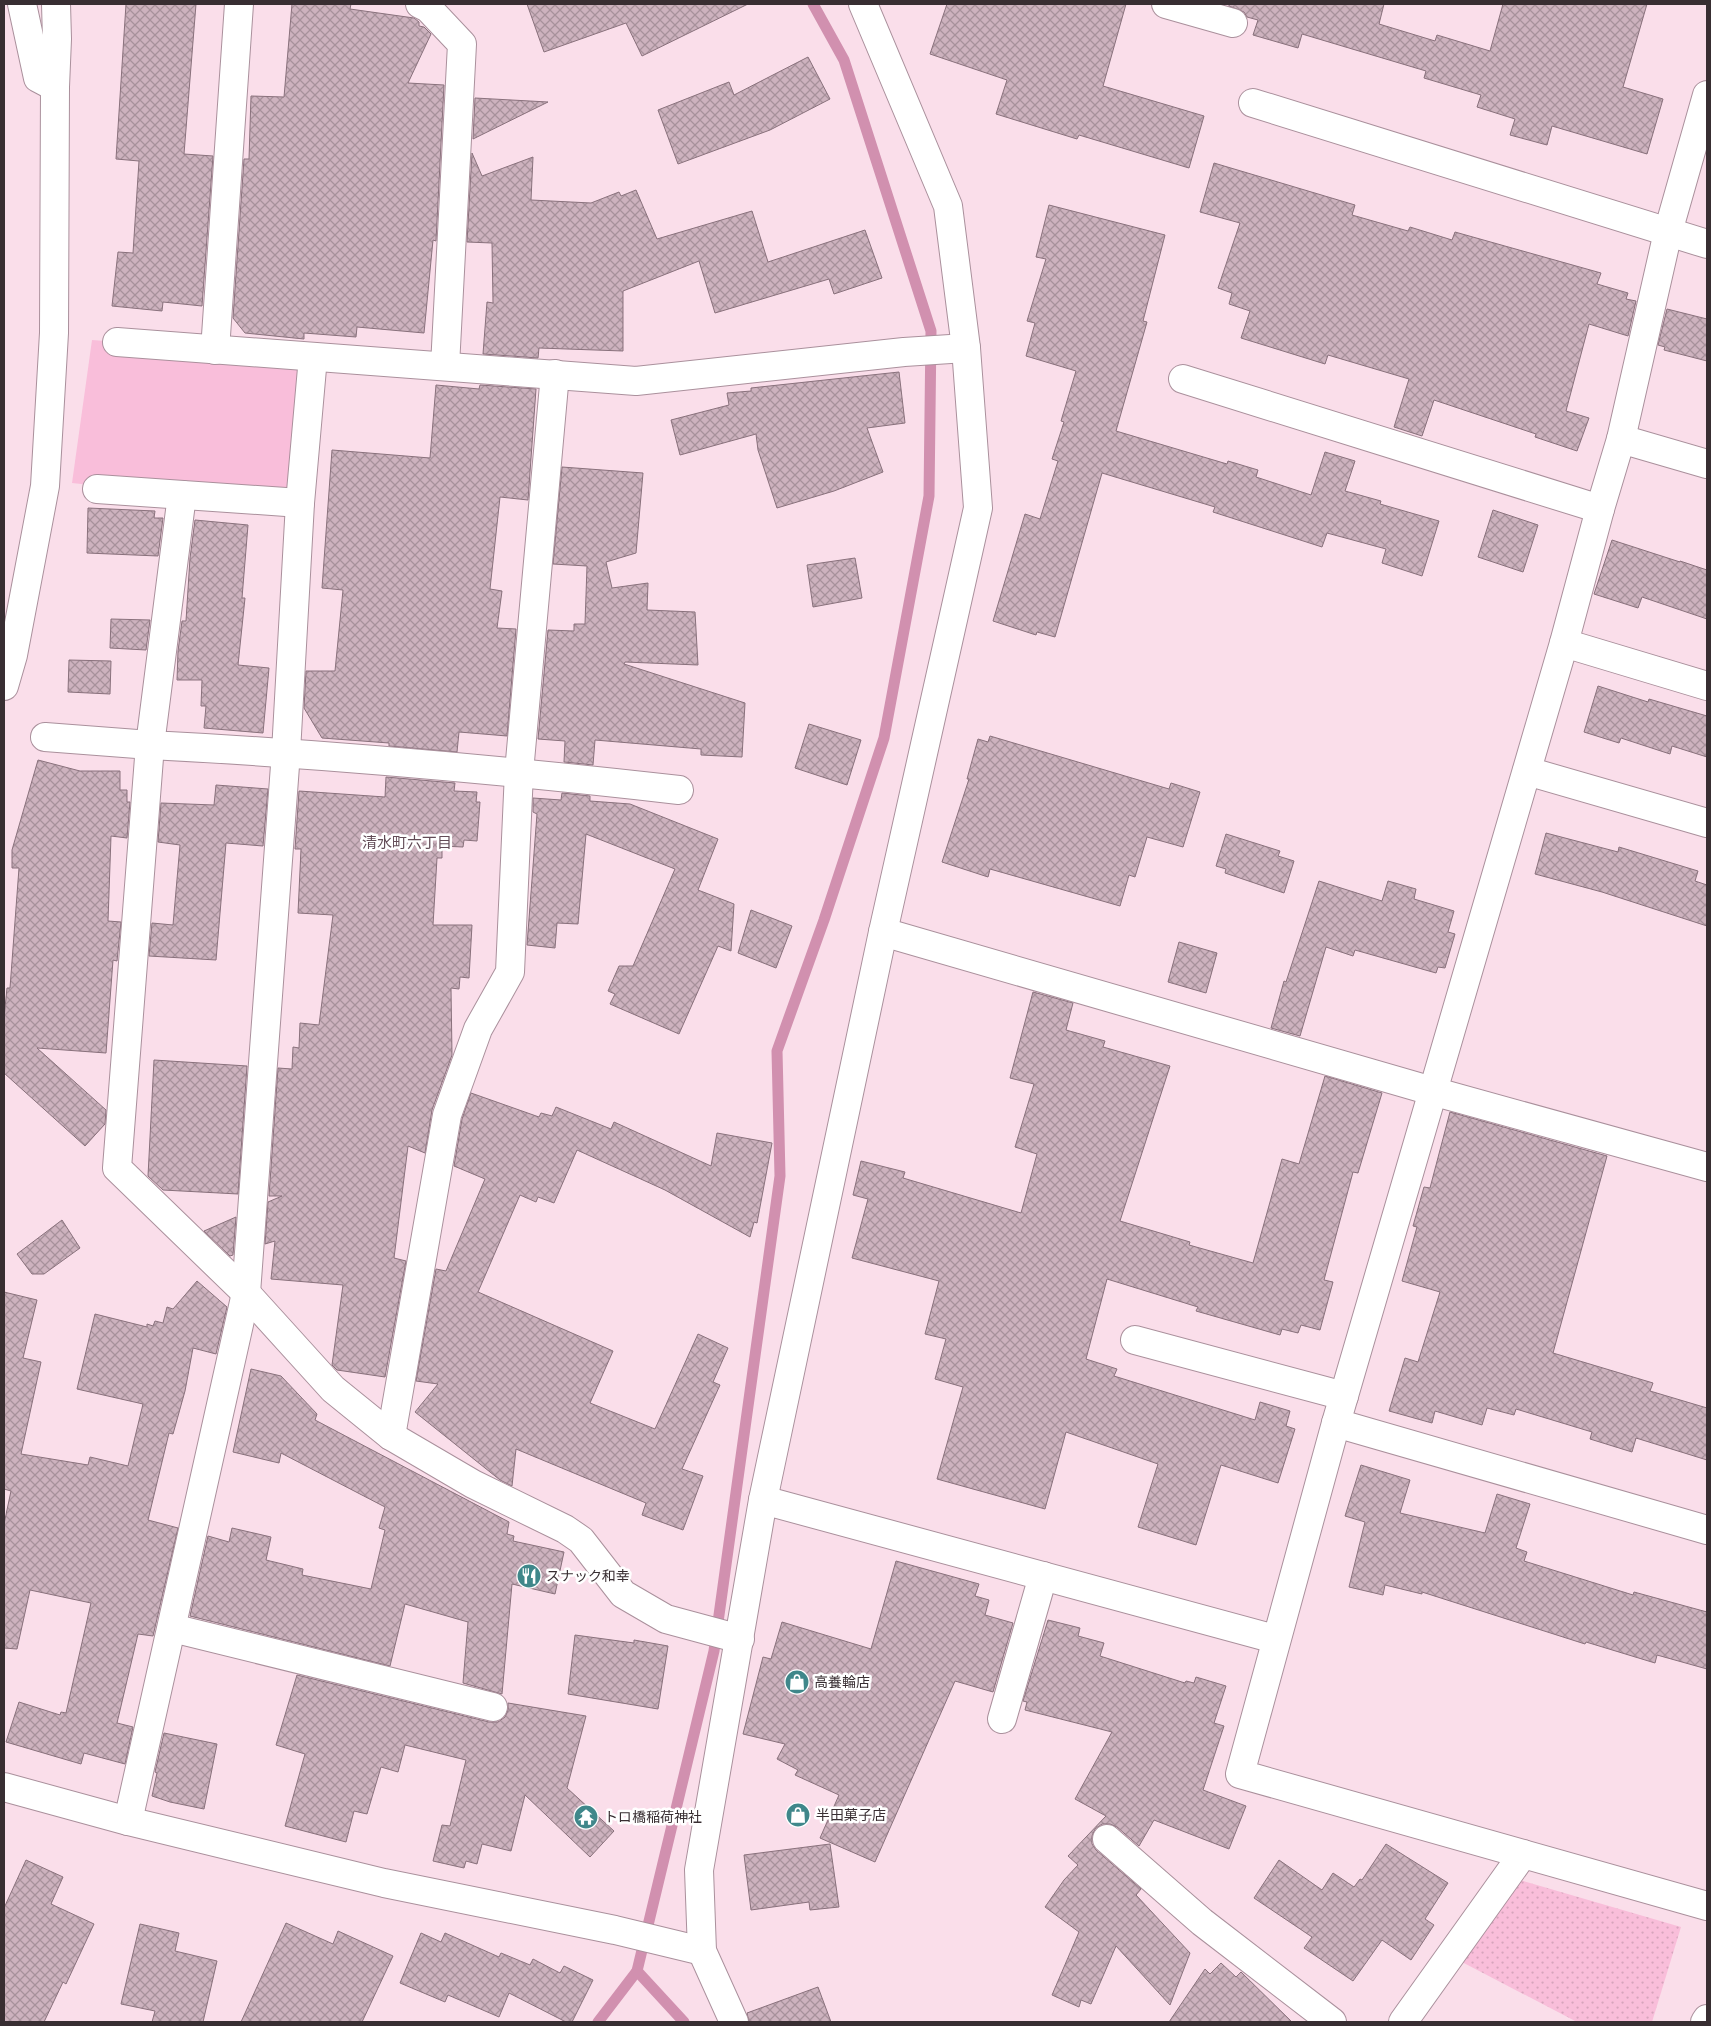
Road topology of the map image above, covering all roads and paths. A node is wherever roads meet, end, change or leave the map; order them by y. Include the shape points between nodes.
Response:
1 (22, 4) edge
2 (56, 4) edge
3 (239, 4) edge
4 (420, 4) edge
5 (863, 4) edge
6 (1166, 4) edge
7 (1233, 23) dead end
8 (55, 87) junction
9 (1707, 95) edge
10 (1253, 103) dead end
11 (1668, 232) junction
12 (1707, 244) edge
13 (117, 342) dead end
14 (966, 348) junction
15 (216, 350) junction
16 (313, 357) junction
17 (445, 366) junction
18 (555, 374) junction
19 (1183, 379) dead end
20 (1621, 439) junction
21 (1707, 464) edge
22 (98, 489) dead end
23 (182, 495) junction
24 (300, 504) junction
25 (1600, 509) junction
26 (1564, 643) junction
27 (4, 686) edge
28 (1707, 686) edge
29 (45, 738) dead end
30 (150, 745) junction
31 (286, 752) junction
32 (1527, 770) junction
33 (519, 772) junction
34 (679, 790) dead end
35 (1707, 822) edge
36 (883, 932) junction
37 (1432, 1091) junction
38 (1707, 1167) edge
39 (246, 1293) junction
40 (1135, 1340) dead end
41 (1344, 1396) junction
42 (1336, 1423) junction
43 (392, 1436) junction
44 (763, 1500) junction
45 (1707, 1530) edge
46 (1043, 1576) junction
47 (172, 1628) junction
48 (740, 1638) junction
49 (1275, 1639) junction
50 (493, 1707) dead end
51 (1002, 1719) dead end
52 (4, 1787) edge
53 (128, 1821) junction
54 (1107, 1840) dead end
55 (1522, 1854) junction
56 (1707, 1906) edge
57 (702, 1951) junction
58 (1707, 2019) edge
59 (734, 2022) edge
60 (1332, 2022) edge
61 (1403, 2022) edge
62 (1705, 2022) edge

1 - 8 street via 38,78
2 - 8 street
3 - 15 street
4 - 17 street via 428,8 462,44
5 - 14 street via 948,206
6 - 7 street
8 - 27 street via 54,333 45,486 13,655
9 - 11 street
10 - 11 street
11 - 12 street
11 - 20 street
13 - 15 street
14 - 18 street via 636,380
14 - 36 street via 978,508
15 - 16 street
16 - 17 street
16 - 24 street
17 - 18 street
18 - 33 street
19 - 25 street
20 - 21 street
20 - 25 street
22 - 23 street
23 - 24 street
23 - 30 street
24 - 31 street
25 - 26 street
26 - 28 street
26 - 32 street
29 - 30 street
30 - 31 street
30 - 39 street via 117,1168
31 - 33 street
31 - 39 street
32 - 35 street
32 - 37 street
33 - 34 street
33 - 43 street via 510,972 478,1029 447,1115
36 - 37 street
36 - 44 street
37 - 38 street
37 - 41 street
39 - 43 street via 333,1389
39 - 47 street
40 - 41 street
41 - 42 street
42 - 45 street
42 - 49 street
43 - 48 street via 473,1484 565,1529 581,1540 623,1594 666,1619
44 - 46 street
44 - 48 street
46 - 49 street
46 - 51 street
47 - 50 street
47 - 53 street
48 - 57 street via 698,1870
49 - 55 street via 1240,1774
52 - 53 street
53 - 57 street via 384,1883
54 - 60 street via 1202,1922
55 - 56 street
55 - 61 street
57 - 59 street
58 - 62 street

